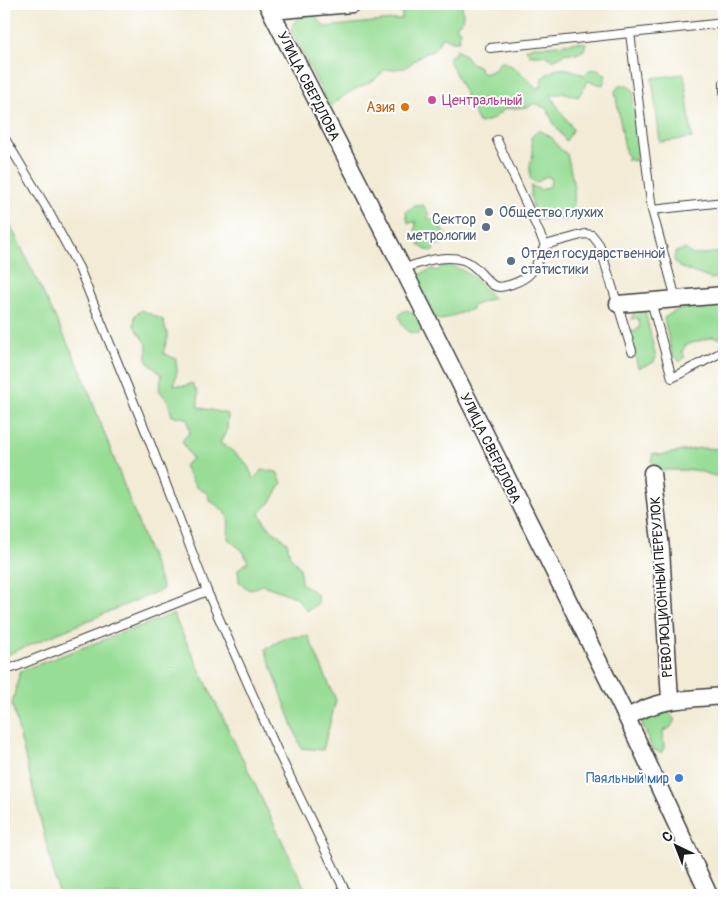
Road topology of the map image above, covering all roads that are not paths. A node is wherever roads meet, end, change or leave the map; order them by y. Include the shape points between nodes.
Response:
1 (352, 4) edge
2 (269, 8) edge
3 (724, 23) edge
4 (630, 33) junction
5 (490, 48) dead end
6 (724, 82) edge
7 (724, 92) edge
8 (4, 137) edge
9 (497, 140) dead end
10 (724, 202) edge
11 (652, 210) junction
12 (545, 245) junction
13 (403, 269) junction
14 (724, 295) edge
15 (676, 299) junction
16 (651, 301) junction
17 (618, 304) junction
18 (632, 351) dead end
19 (724, 351) edge
20 (652, 474) dead end
21 (207, 591) junction
22 (12, 668) dead end
23 (724, 696) edge
24 (670, 700) junction
25 (627, 718) junction
26 (347, 895) edge
27 (709, 895) edge

1 - 2 street
2 - 13 street, УЛИЦА СВЕРДЛОВА
3 - 4 lane
4 - 5 lane
4 - 11 lane
6 - 7 lane
8 - 21 lane via 79,268
9 - 12 lane
10 - 11 lane
11 - 15 lane
12 - 13 lane via 532,274 504,287 493,284 461,260 428,260
12 - 17 lane via 592,235 599,244
13 - 25 street, УЛИЦА СВЕРДЛОВА
14 - 15 street
15 - 16 street
16 - 17 street
16 - 19 lane via 672,378
17 - 18 lane
20 - 24 street, РЕВОЛЮЦИОННЫЙ ПЕРЕУЛОК via 661,549
21 - 22 lane
21 - 26 lane via 277,750
23 - 24 street
24 - 25 street via 640,709
25 - 27 street, УЛИЦА СВЕРДЛОВА

